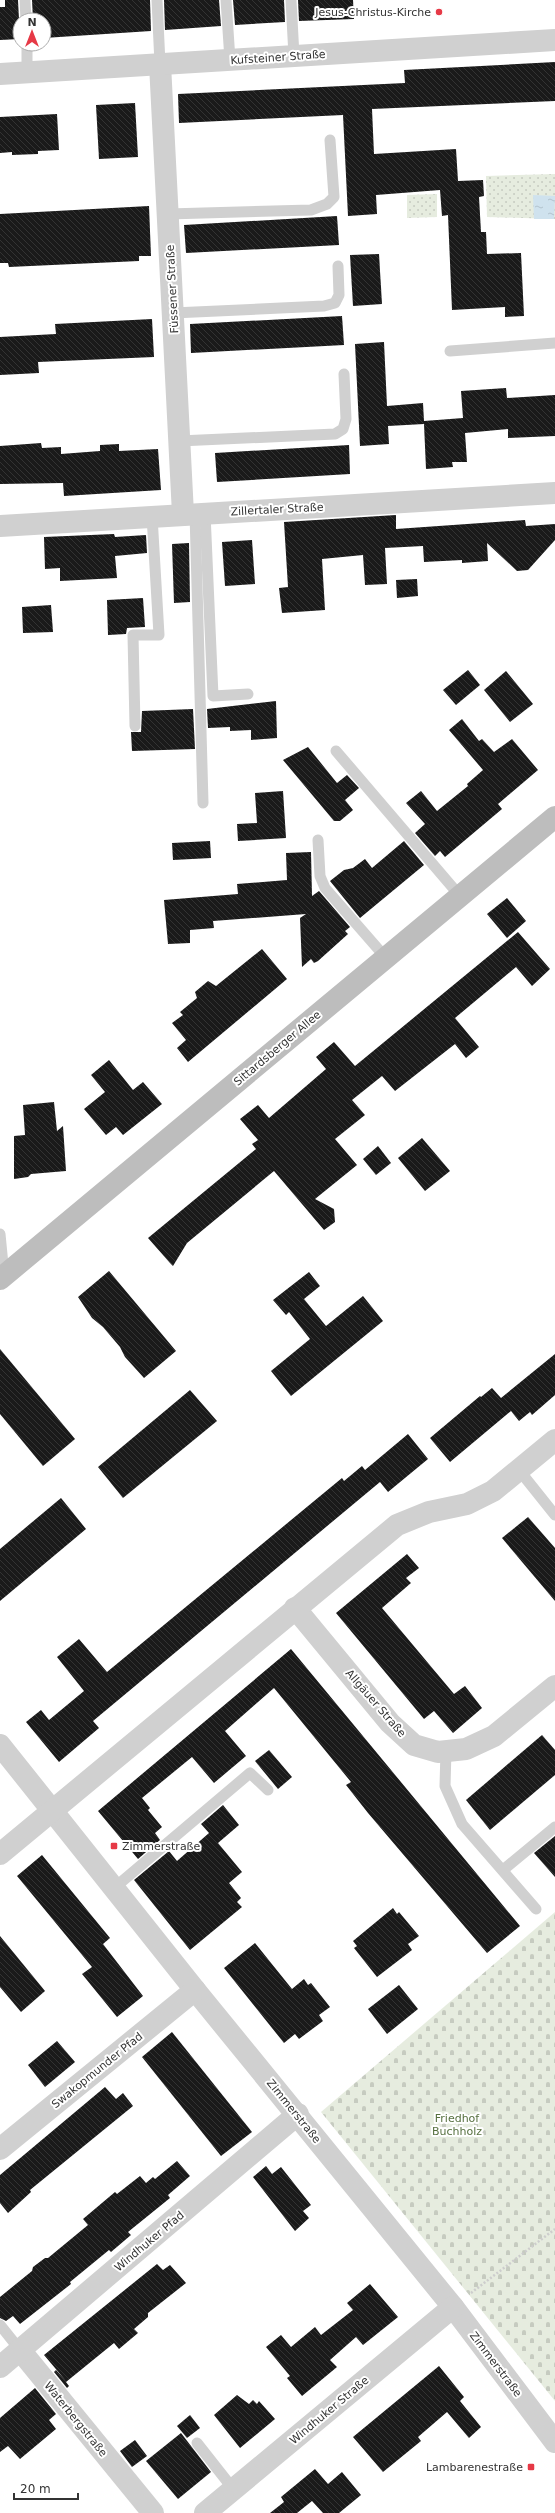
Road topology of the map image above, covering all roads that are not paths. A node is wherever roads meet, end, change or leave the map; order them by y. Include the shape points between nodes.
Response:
1 (25, 0) edge
2 (157, 0) edge
3 (226, 0) edge
4 (291, 0) edge
5 (26, 12) edge
6 (555, 40) edge
7 (27, 52) edge
8 (294, 56) junction
9 (230, 60) junction
10 (160, 64) junction
11 (27, 72) junction
12 (0, 74) edge
13 (330, 140) dead end
14 (168, 214) junction
15 (338, 266) dead end
16 (173, 313) junction
17 (555, 343) edge
18 (450, 351) dead end
19 (344, 374) dead end
20 (180, 441) junction
21 (555, 493) edge
22 (194, 513) junction
23 (152, 516) junction
24 (0, 526) edge
25 (248, 694) dead end
26 (135, 726) dead end
27 (336, 751) dead end
28 (203, 803) dead end
29 (555, 817) edge
30 (318, 840) dead end
31 (460, 896) junction
32 (386, 958) junction
33 (0, 1234) edge
34 (2, 1277) edge
35 (555, 1440) edge
36 (519, 1470) junction
37 (555, 1516) edge
38 (295, 1608) junction
39 (555, 1686) edge
40 (0, 1745) edge
41 (446, 1751) junction
42 (268, 1790) dead end
43 (51, 1811) junction
44 (555, 1827) edge
45 (0, 1854) edge
46 (503, 1870) junction
47 (113, 1889) junction
48 (536, 1909) dead end
49 (195, 1990) junction
50 (298, 2114) junction
51 (0, 2149) edge
52 (453, 2307) junction
53 (0, 2325) edge
54 (20, 2350) junction
55 (0, 2367) edge
56 (555, 2442) edge
57 (197, 2443) dead end
58 (234, 2490) junction
59 (153, 2513) edge
60 (205, 2513) edge

1 - 5 lane
2 - 10 lane
3 - 9 lane
4 - 8 lane
6 - 8 street, Kufsteiner Straße
7 - 11 lane
8 - 9 street, Kufsteiner Straße
9 - 10 street, Kufsteiner Straße
10 - 11 street, Kufsteiner Straße
10 - 14 street, Füssener Straße
11 - 12 street, Kufsteiner Straße
13 - 14 lane via 334,197 327,204 311,210
14 - 16 street, Füssener Straße
15 - 16 lane via 338,295 335,303 324,306
16 - 20 street, Füssener Straße
17 - 18 lane
19 - 20 lane via 346,420 343,429 335,434
20 - 22 street, Füssener Straße
21 - 22 street, Zillertaler Straße
22 - 23 street, Zillertaler Straße
22 - 25 lane via 213,696
22 - 28 lane
23 - 24 street, Zillertaler Straße
23 - 26 lane via 159,635 133,635
27 - 31 lane
29 - 31 main road, Sittardsberger Allee
30 - 32 lane via 320,876 325,888
31 - 32 main road, Sittardsberger Allee
32 - 34 main road, Sittardsberger Allee
33 - 34 lane
35 - 36 street
36 - 37 lane
36 - 38 street via 496,1490 467,1504 428,1512 397,1525
38 - 41 street, Allgäuer Straße via 395,1727 414,1745 438,1752
38 - 43 street
39 - 41 street, Allgäuer Straße via 494,1736 466,1749
40 - 43 street, Zimmerstraße
41 - 46 lane via 445,1786 459,1818
42 - 47 lane via 250,1773
43 - 45 street
43 - 47 street, Zimmerstraße
44 - 46 lane
46 - 48 lane
47 - 49 street, Zimmerstraße
49 - 50 street, Zimmerstraße
49 - 51 street, Swakopmunder Pfad
50 - 52 street, Zimmerstraße
50 - 54 street, Windhuker Pfad
52 - 56 street, Zimmerstraße
52 - 58 street, Windhuker Straße
53 - 54 lane, Waterbergstraße
54 - 55 street, Windhuker Pfad
54 - 59 street, Waterbergstraße
57 - 58 lane
58 - 60 street, Windhuker Straße

